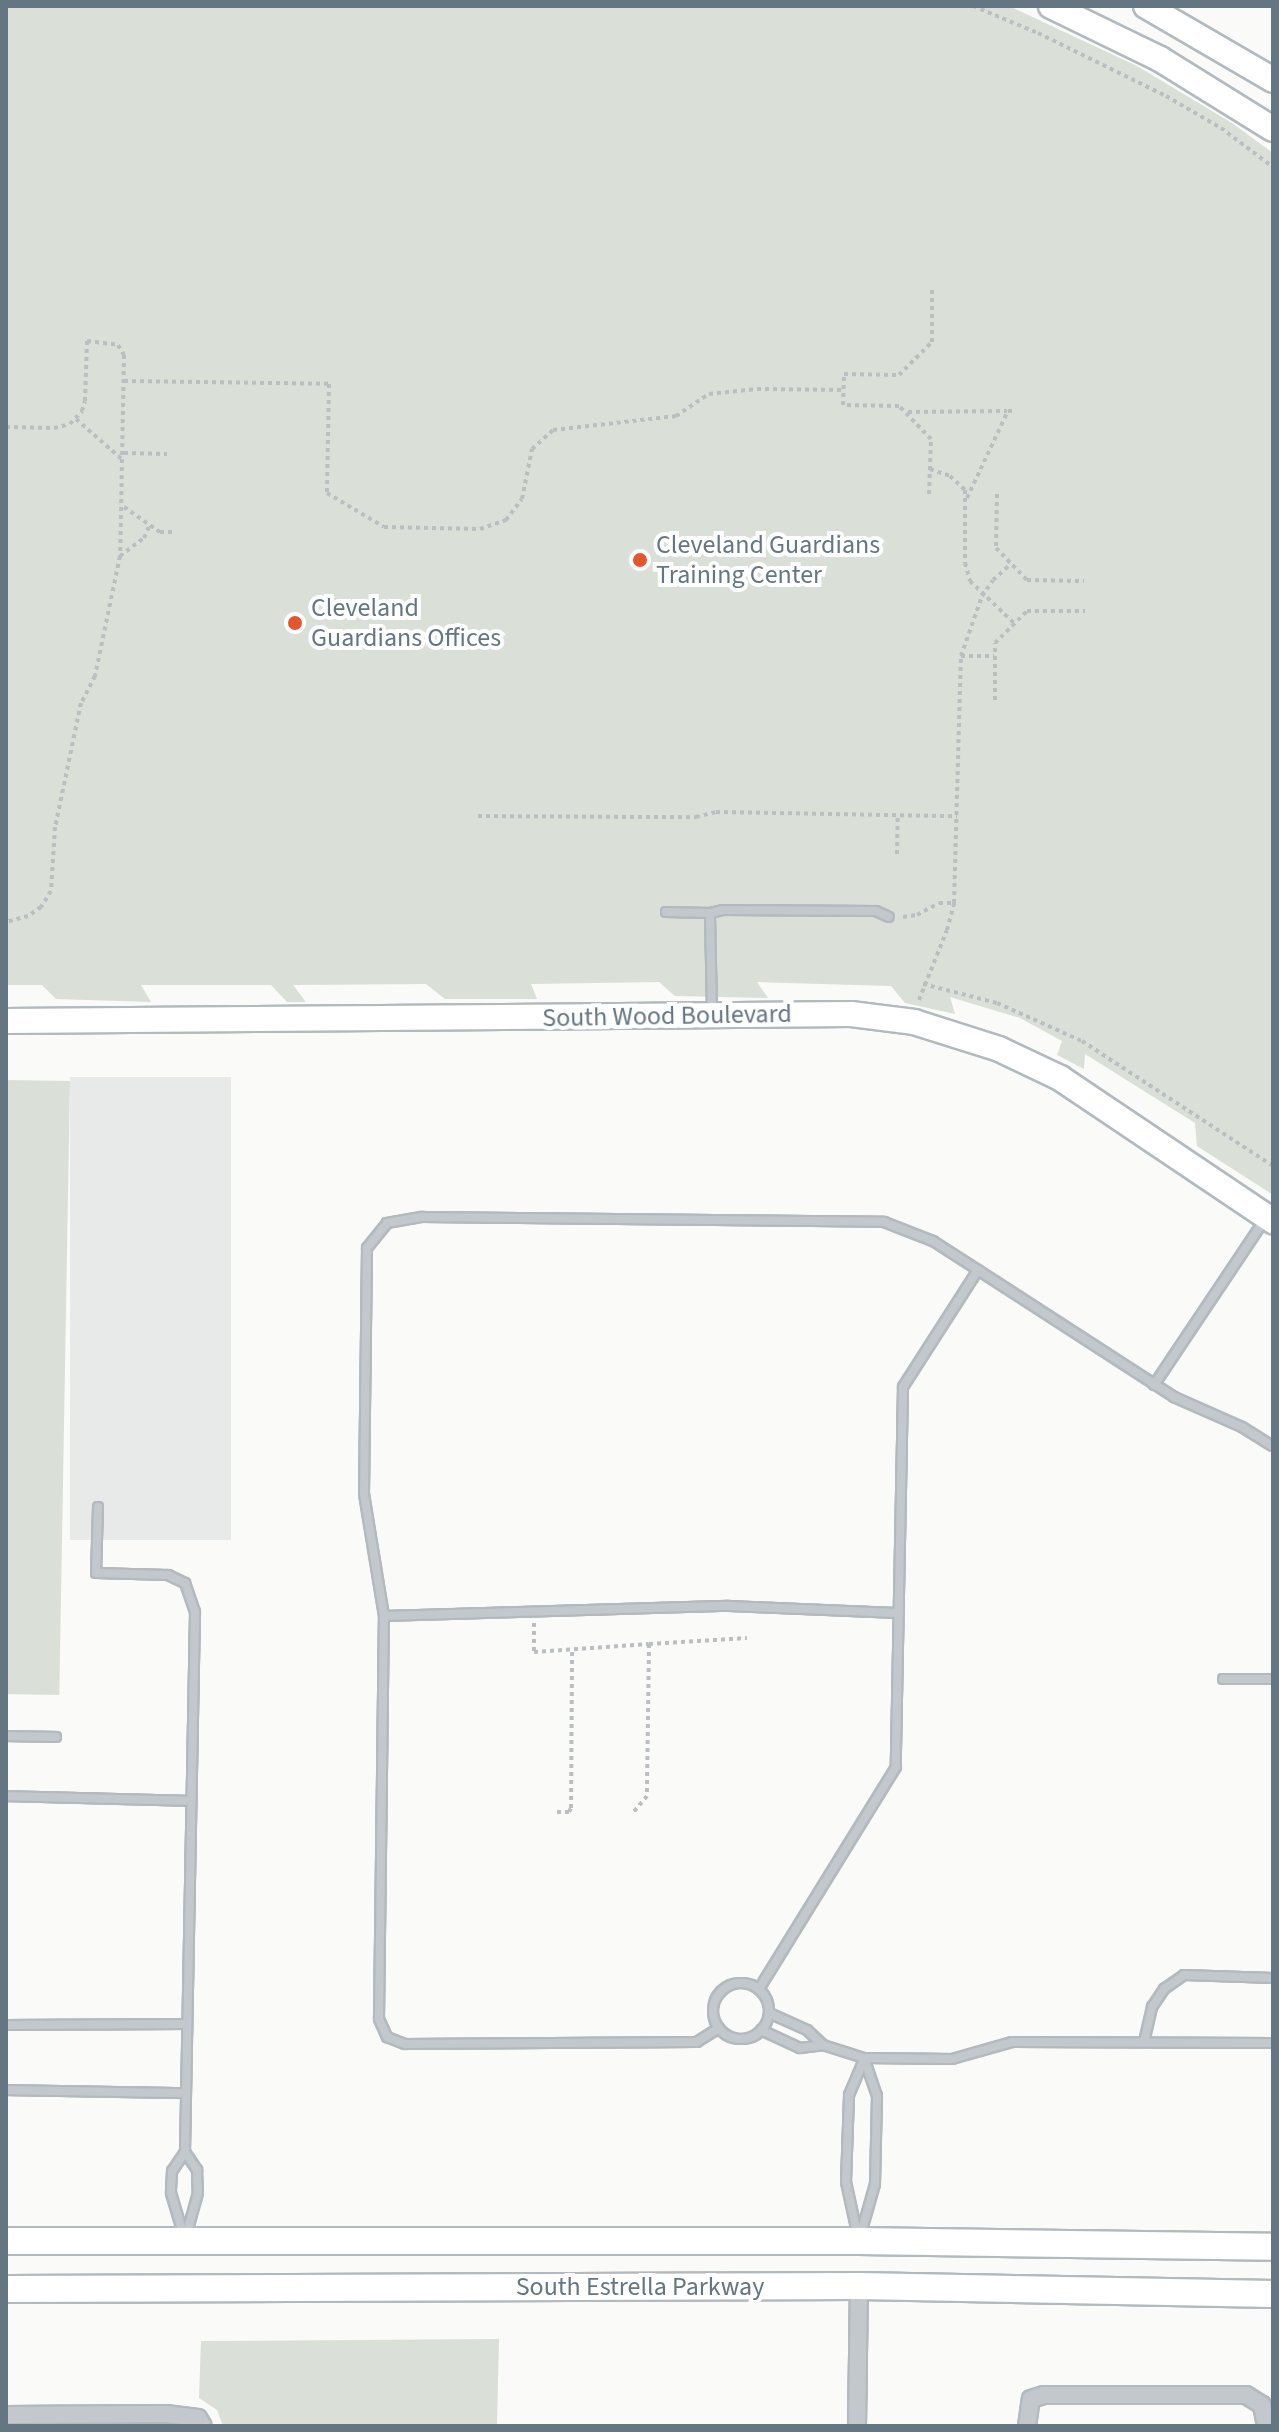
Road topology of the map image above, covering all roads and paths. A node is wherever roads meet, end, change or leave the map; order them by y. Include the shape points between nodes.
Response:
1 (973, 6) edge
2 (1051, 6) edge
3 (1146, 6) edge
4 (1273, 80) edge
5 (1273, 129) edge
6 (1273, 167) edge
7 (932, 289) dead end
8 (124, 381) junction
9 (844, 390) junction
10 (1008, 411) junction
11 (1015, 411) dead end
12 (906, 412) junction
13 (76, 419) junction
14 (6, 427) edge
15 (124, 453) junction
16 (167, 454) dead end
17 (124, 461) junction
18 (930, 469) junction
19 (929, 494) dead end
20 (997, 494) dead end
21 (967, 498) junction
22 (124, 507) junction
23 (150, 527) junction
24 (173, 532) dead end
25 (120, 556) junction
26 (1011, 564) junction
27 (1084, 581) dead end
28 (982, 596) junction
29 (1085, 611) dead end
30 (1014, 623) junction
31 (961, 656) junction
32 (995, 656) junction
33 (995, 700) dead end
34 (898, 815) junction
35 (478, 816) dead end
36 (957, 816) junction
37 (897, 854) dead end
38 (954, 903) junction
39 (666, 912) dead end
40 (710, 913) junction
41 (889, 917) joint
42 (6, 922) edge
43 (923, 984) junction
44 (712, 1016) junction
45 (6, 1021) edge
46 (914, 1022) junction
47 (1273, 1166) edge
48 (1270, 1219) edge
49 (978, 1270) junction
50 (1154, 1385) junction
51 (1273, 1446) edge
52 (98, 1507) dead end
53 (535, 1613) junction
54 (899, 1613) junction
55 (384, 1616) junction
56 (747, 1638) dead end
57 (649, 1644) junction
58 (572, 1650) junction
59 (1223, 1679) dead end
60 (1273, 1679) edge
61 (6, 1736) edge
62 (56, 1737) dead end
63 (6, 1796) edge
64 (191, 1801) junction
65 (557, 1812) dead end
66 (632, 1814) dead end
67 (1273, 1978) edge
68 (759, 1989) junction
69 (769, 2013) junction
70 (187, 2024) junction
71 (6, 2025) edge
72 (719, 2028) junction
73 (761, 2030) junction
74 (1144, 2042) junction
75 (1273, 2043) edge
76 (823, 2045) junction
77 (864, 2058) junction
78 (6, 2090) edge
79 (186, 2093) junction
80 (185, 2152) junction
81 (6, 2241) edge
82 (185, 2241) junction
83 (859, 2241) junction
84 (1273, 2247) edge
85 (859, 2286) junction
86 (6, 2289) edge
87 (1273, 2294) edge
88 (6, 2415) edge
89 (201, 2422) edge
90 (857, 2426) edge
91 (1027, 2426) edge
92 (1266, 2426) edge

1 - 6 path via 1166,96
2 - 5 street via 1160,59
3 - 4 street
7 - 9 path via 932,342 899,375 844,374
8 - 9 path via 329,384 327,493 384,527 480,529 506,520 522,499 532,449 553,430 676,416 709,394
8 - 13 path via 124,355 118,345 87,341 87,393
8 - 15 path
9 - 12 path via 843,405 899,406
10 - 11 path
10 - 12 path
10 - 21 path
12 - 18 path via 931,439
13 - 14 path via 54,428
13 - 17 path
15 - 16 path
15 - 17 path
17 - 22 path
18 - 19 path
18 - 21 path via 958,481
20 - 26 path via 996,548
21 - 28 path via 965,563
22 - 23 path
22 - 25 path
23 - 24 path
23 - 25 path
25 - 42 path via 55,827 51,891 28,916
26 - 27 path via 1027,580
26 - 28 path
28 - 30 path
28 - 31 path
29 - 30 path via 1027,611
30 - 32 path via 995,643
31 - 32 path
31 - 36 path
32 - 33 path
34 - 35 path
34 - 36 path
34 - 37 path
36 - 38 path
38 - 41 path
38 - 43 path
39 - 40 lane
40 - 41 lane via 876,911
40 - 44 lane
43 - 46 path
43 - 47 path via 997,1003 1082,1041
44 - 45 street, South Wood Boulevard
44 - 46 street, South Wood Boulevard via 851,1014
46 - 48 street, South Wood Boulevard via 999,1049 1060,1078
48 - 50 lane
49 - 50 lane
49 - 54 lane via 903,1387
49 - 55 lane via 933,1241 884,1222 422,1217 387,1223 367,1248 364,1494
50 - 51 lane
52 - 64 lane via 96,1573 168,1575 185,1583 195,1612
53 - 54 lane via 729,1606
53 - 55 lane
53 - 58 path via 534,1652
54 - 68 lane via 896,1767
55 - 72 lane via 379,2019 387,2037 405,2044 671,2043 697,2042
56 - 57 path
57 - 58 path
57 - 66 path via 647,1796
58 - 65 path via 571,1808
59 - 60 lane
61 - 62 lane
63 - 64 lane
64 - 70 lane
67 - 74 lane via 1184,1975 1164,1989 1152,2007
68 - 69 lane
68 - 72 lane via 743,1983 725,1987 713,2010
69 - 73 lane
69 - 76 lane via 807,2030
70 - 71 lane
70 - 79 lane
72 - 73 lane via 735,2039
73 - 76 lane via 800,2048
74 - 75 lane
74 - 77 lane via 1012,2042 952,2059
76 - 77 lane
77 - 83 lane via 849,2095 846,2167
77 - 83 lane via 877,2096 875,2184
78 - 79 lane
79 - 80 lane
80 - 82 lane via 197,2170 198,2193
80 - 82 lane via 172,2171 171,2193
81 - 82 main road, South Estrella Parkway
82 - 83 main road, South Estrella Parkway
83 - 84 main road, South Estrella Parkway
83 - 85 main road
85 - 86 main road, South Estrella Parkway
85 - 87 main road, South Estrella Parkway
85 - 90 street
88 - 89 street via 166,2414
91 - 92 street via 1031,2399 1044,2395 1246,2395 1262,2405

